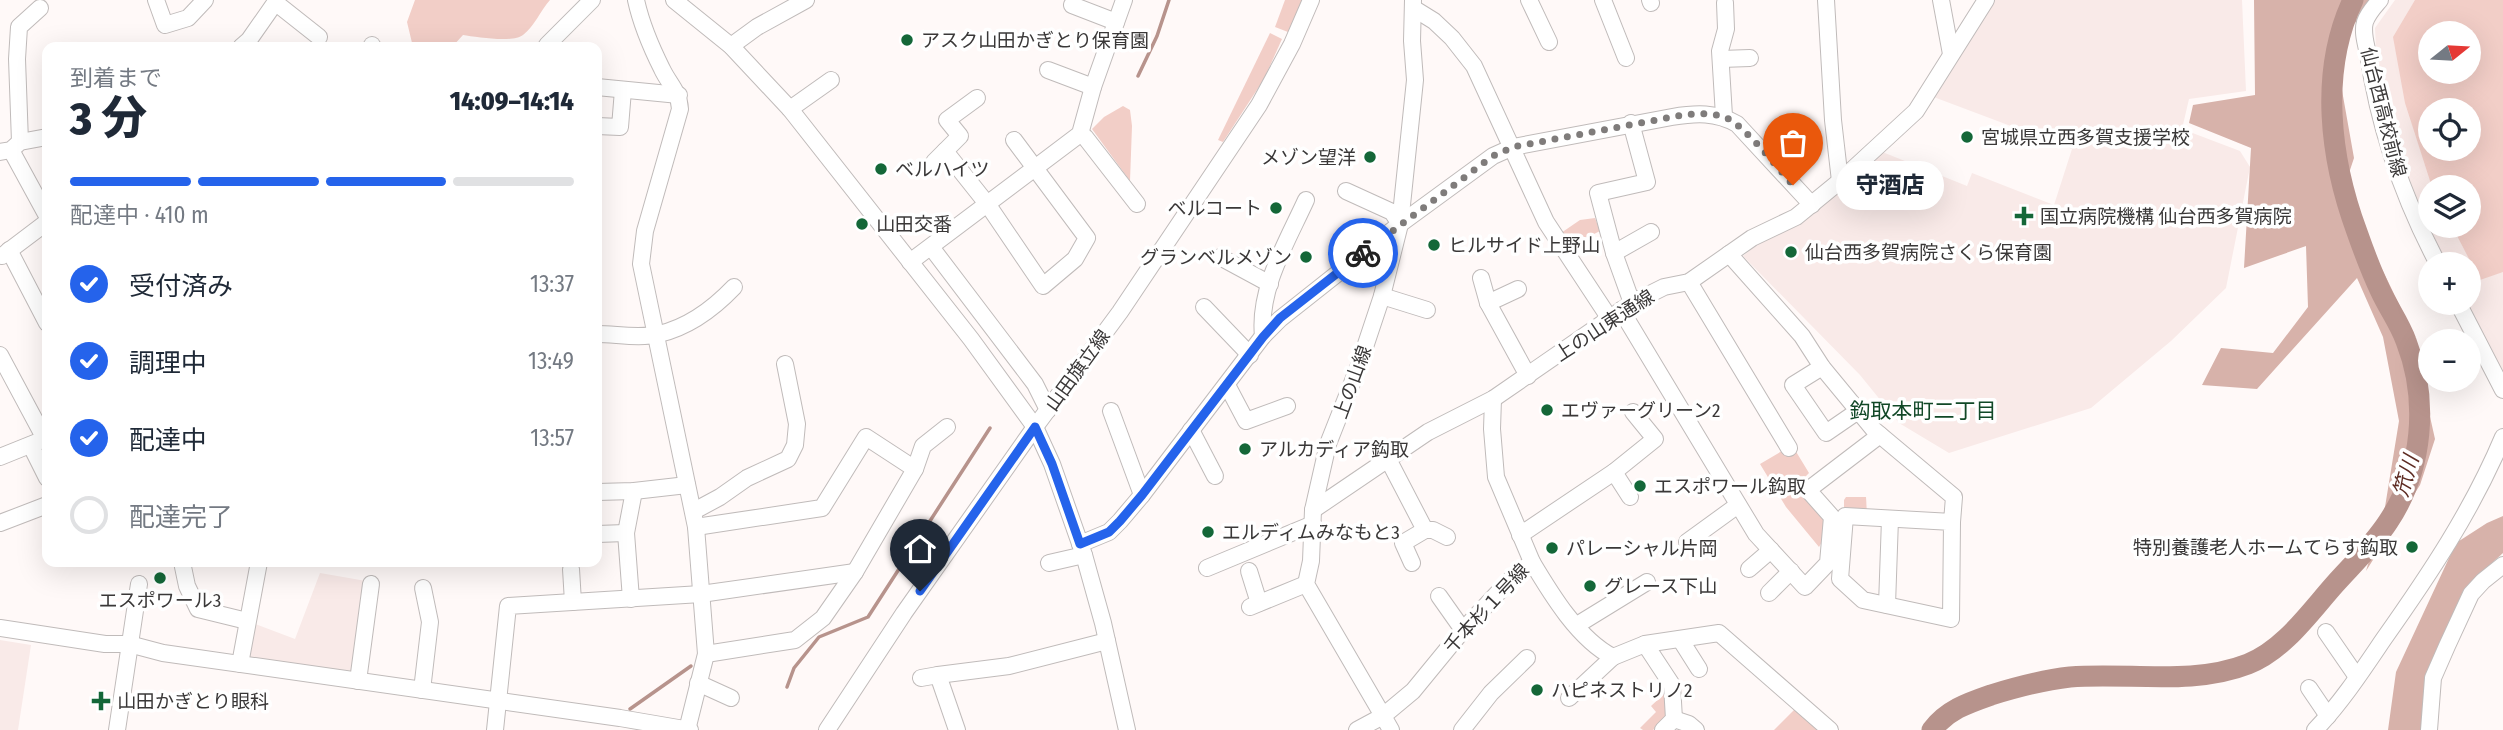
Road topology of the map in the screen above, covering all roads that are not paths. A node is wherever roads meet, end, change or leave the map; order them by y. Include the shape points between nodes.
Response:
1 (156, 0) edge
2 (205, 0) edge
3 (592, 0) edge
4 (636, 0) edge
5 (674, 0) edge
6 (806, 0) edge
7 (1124, 0) edge
8 (1311, 0) edge
9 (1529, 0) edge
10 (1603, 0) edge
11 (1826, 0) edge
12 (1941, 0) edge
13 (1986, 0) edge
14 (2380, 0) edge
15 (276, 1) edge
16 (1725, 3) dead end
17 (1413, 4) edge
18 (1072, 5) dead end
19 (40, 8) dead end
20 (1116, 22) junction
21 (319, 37) dead end
22 (251, 42) edge
23 (551, 42) edge
24 (1549, 42) dead end
25 (731, 46) junction
26 (1951, 54) junction
27 (1626, 58) dead end
28 (1750, 58) dead end
29 (1721, 60) junction
30 (1048, 70) dead end
31 (831, 80) dead end
32 (1093, 86) junction
33 (602, 88) edge
34 (623, 90) junction
35 (679, 95) junction
36 (977, 98) dead end
37 (790, 109) junction
38 (1724, 116) junction
39 (1631, 123) junction
40 (602, 126) edge
41 (1080, 134) junction
42 (42, 139) edge
43 (1014, 140) dead end
44 (1513, 147) junction
45 (10, 148) edge
46 (1033, 168) junction
47 (1840, 181) junction
48 (1346, 191) dead end
49 (1306, 200) dead end
50 (1137, 204) dead end
51 (988, 205) junction
52 (1812, 205) junction
53 (42, 207) edge
54 (1400, 224) junction
55 (42, 226) edge
56 (1651, 232) dead end
57 (931, 247) junction
58 (2432, 252) edge
59 (1614, 253) junction
60 (4, 254) edge
61 (1729, 254) junction
62 (1220, 257) dead end
63 (910, 262) junction
64 (1481, 278) dead end
65 (1689, 282) junction
66 (1270, 284) junction
67 (734, 287) dead end
68 (1518, 289) dead end
69 (1382, 296) junction
70 (1488, 303) junction
71 (1204, 307) dead end
72 (1427, 310) dead end
73 (1621, 311) junction
74 (42, 315) edge
75 (2464, 315) edge
76 (602, 334) edge
77 (656, 335) junction
78 (1263, 337) junction
79 (0, 355) edge
80 (1250, 355) junction
81 (785, 363) dead end
82 (1822, 367) junction
83 (1528, 376) junction
84 (1227, 385) junction
85 (2503, 390) edge
86 (1493, 399) junction
87 (1287, 406) dead end
88 (1048, 410) junction
89 (1111, 411) dead end
90 (1858, 411) junction
91 (1633, 412) dead end
92 (947, 427) dead end
93 (1035, 427) junction
94 (1191, 430) junction
95 (1880, 435) junction
96 (2503, 437) edge
97 (41, 441) edge
98 (1789, 447) dead end
99 (0, 457) edge
100 (1388, 459) junction
101 (915, 469) junction
102 (1614, 472) junction
103 (1215, 476) dead end
104 (687, 485) junction
105 (634, 491) junction
106 (602, 492) edge
107 (1142, 495) junction
108 (1630, 497) dead end
109 (1738, 505) junction
110 (42, 507) edge
111 (1313, 517) junction
112 (695, 519) junction
113 (1890, 519) junction
114 (1952, 522) junction
115 (0, 523) edge
116 (1425, 530) junction
117 (626, 533) junction
118 (602, 534) edge
119 (1520, 534) junction
120 (1447, 537) dead end
121 (1687, 542) dead end
122 (1082, 549) junction
123 (1772, 550) junction
124 (1532, 562) junction
125 (1049, 563) dead end
126 (1412, 563) dead end
127 (2503, 565) edge
128 (183, 567) edge
129 (258, 567) edge
130 (1207, 568) dead end
131 (570, 569) dead end
132 (1749, 569) dead end
133 (1249, 571) dead end
134 (1791, 571) junction
135 (855, 572) junction
136 (1647, 582) dead end
137 (139, 584) dead end
138 (371, 584) dead end
139 (1306, 584) junction
140 (423, 589) dead end
141 (1769, 593) dead end
142 (701, 594) junction
143 (1439, 596) dead end
144 (631, 599) junction
145 (573, 602) junction
146 (1888, 605) junction
147 (247, 621) junction
148 (1577, 625) junction
149 (0, 628) edge
150 (1463, 630) junction
151 (2326, 632) dead end
152 (1680, 639) junction
153 (1107, 641) junction
154 (129, 644) junction
155 (1645, 644) junction
156 (706, 654) junction
157 (1613, 657) junction
158 (1527, 658) dead end
159 (240, 664) junction
160 (1699, 669) dead end
161 (938, 675) junction
162 (2357, 677) junction
163 (921, 678) dead end
164 (358, 681) junction
165 (698, 683) junction
166 (2309, 688) dead end
167 (422, 690) junction
168 (731, 698) dead end
169 (1569, 698) dead end
170 (498, 700) junction
171 (2328, 716) junction
172 (1387, 723) edge
173 (1668, 725) edge
174 (117, 730) edge
175 (495, 730) edge
176 (688, 730) edge
177 (827, 730) edge
178 (957, 730) edge
179 (1127, 730) edge
180 (1357, 730) edge
181 (1462, 730) edge
182 (1696, 730) edge
183 (1830, 730) edge
184 (2315, 730) edge
185 (2429, 730) edge

1 - 2 street via 165,25 188,18
3 - 23 street
4 - 35 street via 663,71
5 - 25 street
6 - 25 street
7 - 20 street
8 - 88 street, 山田旗立線 via 1259,105
9 - 24 street
10 - 27 street
11 - 47 street
12 - 26 street
13 - 26 street, 上の山東通線
14 - 58 street, 仙台西高校前線 via 2365,20 2370,71 2395,170
15 - 21 street
15 - 22 street
16 - 29 street
17 - 44 street via 1452,38 1474,66
17 - 54 street, 上の山線 via 1415,80
18 - 20 street
19 - 45 street via 19,27
20 - 32 street
25 - 37 street
26 - 47 street, 上の山東通線 via 1916,111
28 - 29 street
29 - 38 street
30 - 32 street
31 - 37 street
32 - 41 street
33 - 34 street
34 - 35 street
34 - 40 street via 620,127
35 - 77 street via 680,109 645,231 641,264
36 - 51 street via 947,120 960,136 940,156
37 - 63 street
38 - 39 street via 1696,113
38 - 52 street via 1737,124
39 - 44 street
39 - 59 street via 1647,182 1598,193
41 - 46 street
41 - 50 street
42 - 45 street
43 - 46 street
44 - 54 street via 1493,156
44 - 73 street via 1546,222
45 - 53 street
46 - 51 street
46 - 51 street via 1087,238 1075,259 1043,286
47 - 52 street, 上の山東通線
48 - 54 street via 1392,212
49 - 66 street
51 - 57 street
52 - 61 street, 上の山東通線
54 - 69 street, 上の山線
54 - 78 street via 1280,318
55 - 60 street
56 - 59 street
57 - 63 street
57 - 88 street via 1035,384
59 - 73 street
60 - 74 street
61 - 65 street, 上の山東通線
61 - 82 street via 1802,336
62 - 66 street
63 - 93 street
64 - 70 street
65 - 73 street, 上の山東通線 via 1664,287
65 - 98 street
66 - 78 street via 1261,318
67 - 77 street via 701,316
68 - 70 street
69 - 72 street
69 - 111 street, 上の山線 via 1328,443
70 - 83 street
71 - 80 street
73 - 83 street, 上の山東通線
73 - 109 street
75 - 85 street
76 - 77 street
77 - 104 street
78 - 80 street
79 - 97 street
80 - 84 street
81 - 112 street via 797,424 788,459 747,478
82 - 90 street
82 - 90 street via 1793,385 1826,433
83 - 86 street, 上の山東通線
84 - 87 street via 1247,421
84 - 94 street
86 - 100 street, 上の山東通線 via 1428,432
86 - 119 street, 千本杉１号線 via 1496,477
88 - 93 street, 山田旗立線
89 - 107 street
90 - 95 street
91 - 102 street via 1655,439
92 - 101 street via 923,446
93 - 122 street
93 - 177 street, 山田旗立線
94 - 103 street
94 - 107 street
95 - 114 street via 1954,497
95 - 134 street via 1808,490 1832,517 1828,563 1805,587
96 - 162 street via 2436,565
97 - 99 street
100 - 111 street, 上の山東通線
100 - 116 street
101 - 112 street via 866,437 822,508
101 - 135 street
102 - 108 street
102 - 119 street
104 - 105 street
104 - 112 street
105 - 106 street
105 - 117 street
107 - 122 street via 1109,532
109 - 121 street
109 - 123 street
110 - 115 street
111 - 130 street, 上の山東通線
111 - 139 street, 上の山線
112 - 142 street
113 - 114 street
113 - 146 street
113 - 146 street via 1845,516 1840,579 1863,600
114 - 146 street via 1951,619
116 - 120 street
116 - 126 street via 1403,543
117 - 118 street
117 - 144 street
119 - 124 street, 千本杉１号線
122 - 125 street
122 - 153 street
123 - 132 street
123 - 134 street
124 - 148 street
124 - 150 street, 千本杉１号線
127 - 185 street via 2471,594 2447,646 2433,678
128 - 147 street via 198,609
129 - 147 street
131 - 145 street
133 - 139 street via 1255,605
134 - 141 street
135 - 142 street
135 - 156 street via 823,618 795,640
136 - 148 street
137 - 154 street
138 - 164 street
139 - 172 street
140 - 167 street via 430,622
142 - 144 street
142 - 156 street
143 - 150 street
144 - 145 street
145 - 170 street via 508,606
147 - 159 street
148 - 157 street via 1598,650
149 - 154 street
150 - 172 street, 千本杉１号線
151 - 162 street
152 - 155 street
152 - 160 street
152 - 183 street via 1718,633
153 - 161 street via 1009,666
153 - 179 street
154 - 159 street
154 - 174 street
155 - 157 street
155 - 173 street via 1672,685
156 - 165 street
157 - 169 street
158 - 181 street
159 - 164 street
161 - 163 street
161 - 178 street
162 - 171 street
164 - 167 street
165 - 168 street
165 - 176 street
166 - 171 street
167 - 170 street
170 - 175 street
170 - 176 street
171 - 184 street
172 - 180 street
173 - 182 street via 1689,724

